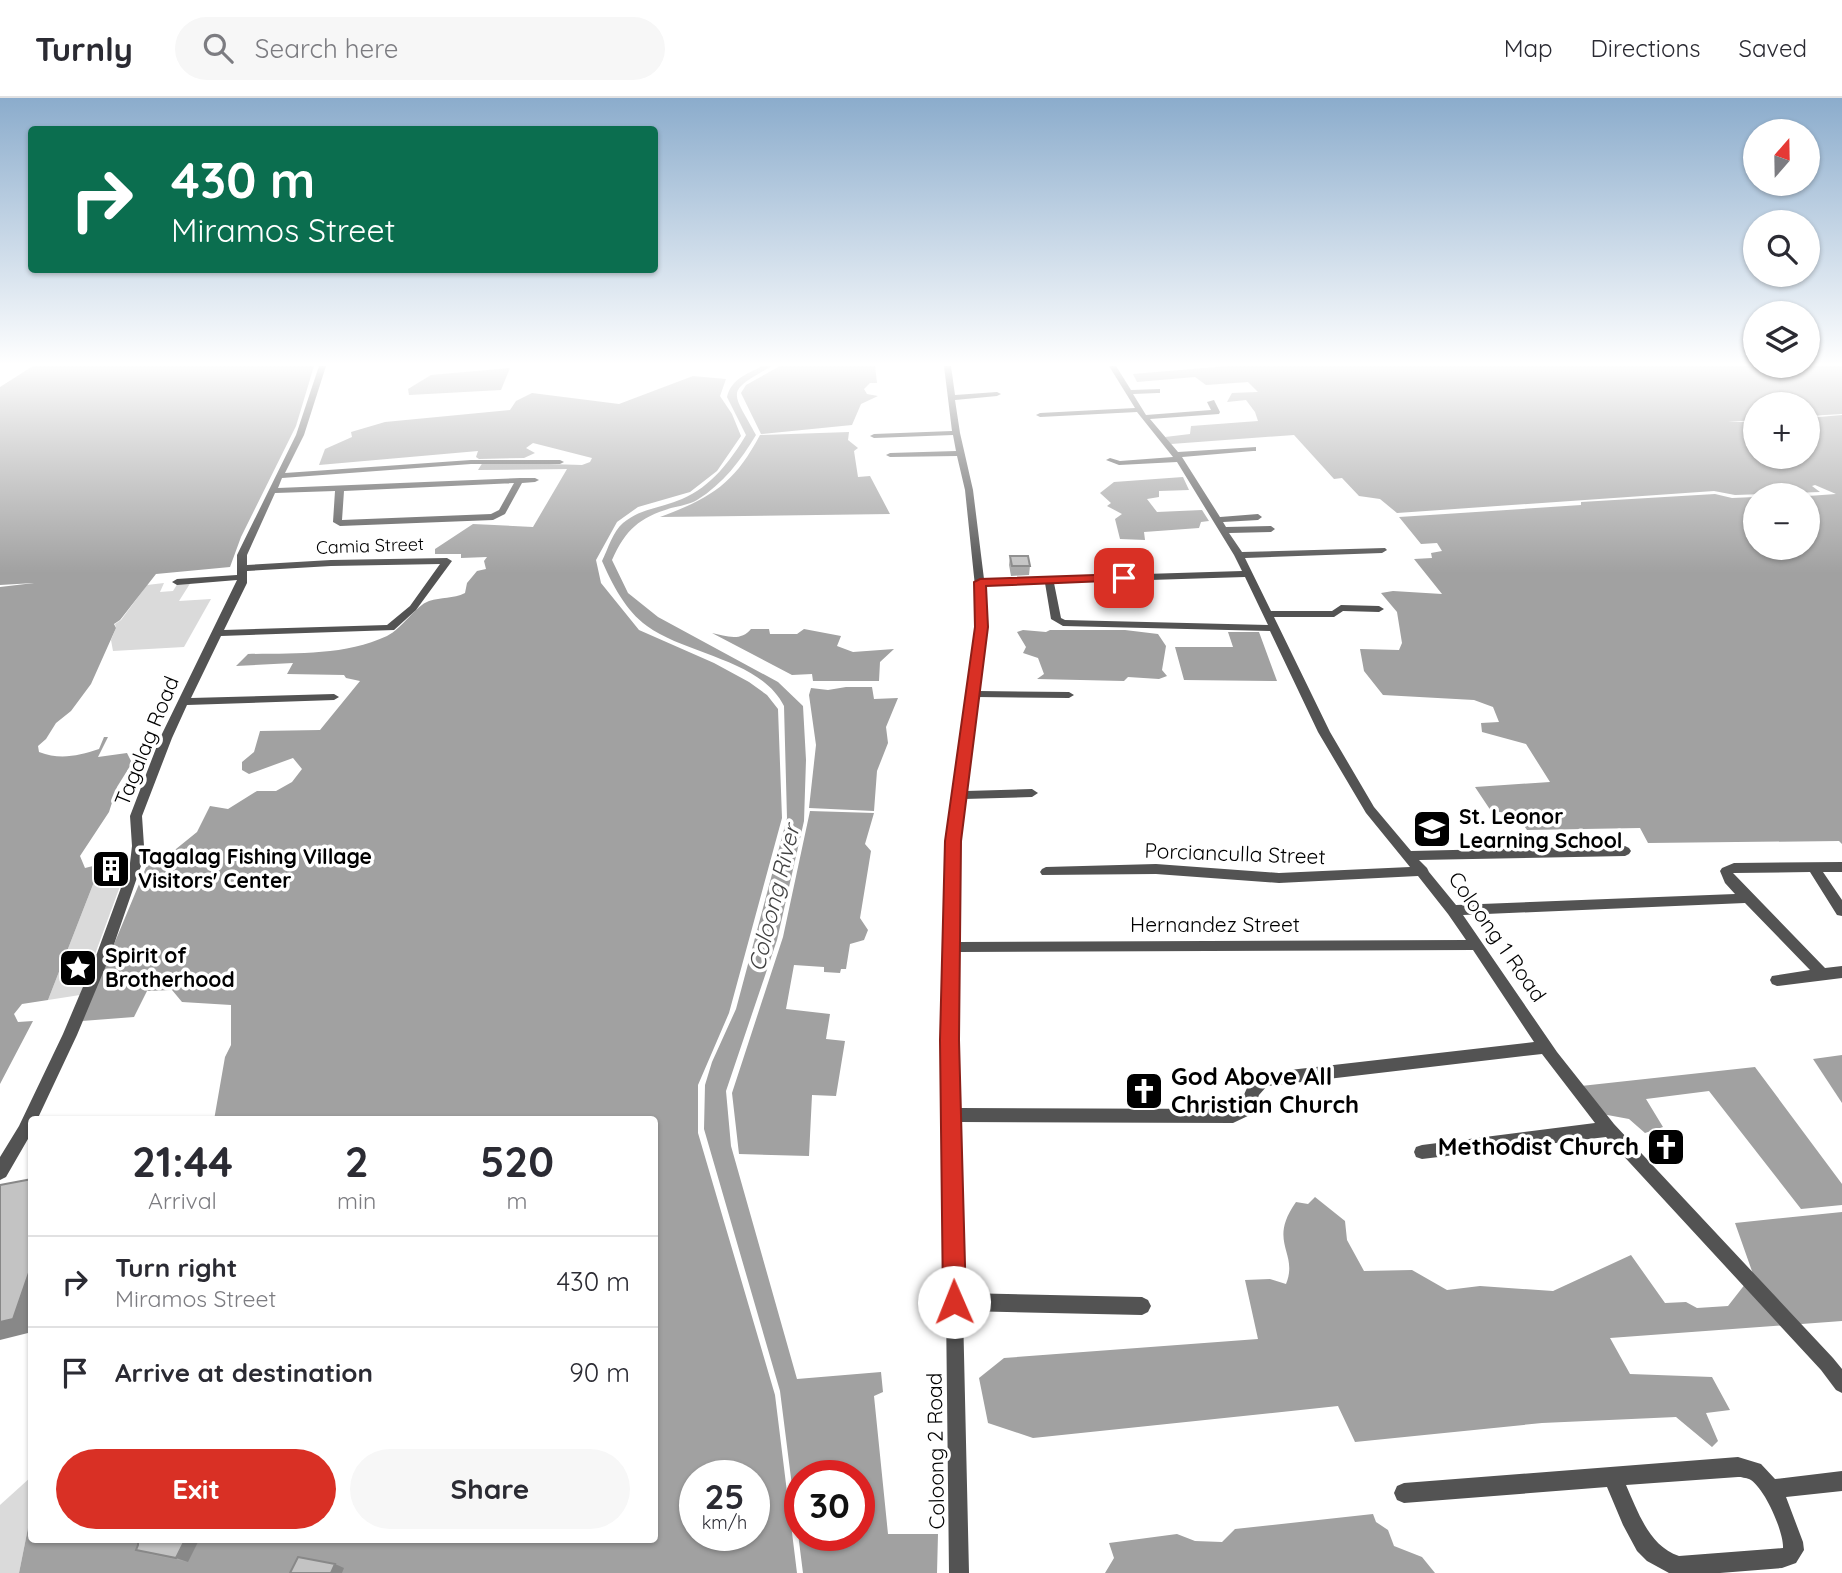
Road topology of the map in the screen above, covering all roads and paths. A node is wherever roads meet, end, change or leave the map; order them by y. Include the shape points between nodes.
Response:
1 (300, 435) edge
2 (906, 435) edge
3 (956, 435) edge
4 (1159, 435) edge
5 (874, 436) dead end
6 (1253, 449) dead end
7 (961, 453) junction
8 (890, 455) dead end
9 (1177, 457) junction
10 (1110, 460) dead end
11 (560, 462) dead end
12 (281, 476) junction
13 (520, 480) junction
14 (535, 480) dead end
15 (340, 487) junction
16 (273, 491) junction
17 (1258, 517) dead end
18 (1219, 525) junction
19 (1271, 529) dead end
20 (1382, 550) dead end
21 (1239, 555) junction
22 (242, 573) junction
23 (1250, 574) junction
24 (1049, 580) junction
25 (177, 582) dead end
26 (980, 582) junction
27 (1379, 609) dead end
28 (1268, 614) junction
29 (1273, 628) junction
30 (219, 633) junction
31 (973, 694) junction
32 (1069, 695) dead end
33 (334, 697) dead end
34 (183, 702) junction
35 (1032, 793) dead end
36 (959, 795) junction
37 (1625, 851) dead end
38 (1408, 856) junction
39 (1813, 867) junction
40 (1842, 867) edge
41 (1046, 872) dead end
42 (1423, 872) junction
43 (1748, 898) junction
44 (1453, 910) junction
45 (1842, 911) edge
46 (1477, 945) junction
47 (952, 947) junction
48 (1842, 972) edge
49 (1822, 974) junction
50 (1777, 981) dead end
51 (1545, 1047) junction
52 (951, 1115) junction
53 (29, 1116) edge
54 (28, 1117) edge
55 (1609, 1129) junction
56 (1422, 1153) dead end
57 (0, 1172) edge
58 (954, 1302) junction
59 (1142, 1306) dead end
60 (1842, 1384) edge
61 (1613, 1477) junction
62 (1842, 1481) edge
63 (1770, 1489) junction
64 (1404, 1493) dead end
65 (959, 1573) edge

1 - 12 street, Tagalag Road
2 - 5 street
3 - 7 street, Coloong 2 Road
4 - 9 street, Coloong 1 Road
6 - 9 street
7 - 8 street
7 - 26 street, Coloong 2 Road via 970,489
9 - 10 street
9 - 18 street, Coloong 1 Road
11 - 12 street via 471,462
12 - 16 street, Tagalag Road
13 - 14 street
13 - 15 street
13 - 15 street via 499,515 427,520 337,522
15 - 16 street
16 - 22 street, Tagalag Road via 242,555
17 - 18 street
18 - 19 street
18 - 21 street, Coloong 1 Road
20 - 21 street
21 - 23 street, Coloong 1 Road
22 - 25 street
22 - 30 street, Tagalag Road
22 - 30 street, Camia Street via 331,563 447,561 412,608 385,630
23 - 24 street
23 - 28 street, Coloong 1 Road
24 - 26 street
24 - 29 street via 1056,618 1063,623
26 - 31 street, Coloong 2 Road via 983,615
27 - 28 street
28 - 29 street, Coloong 1 Road
29 - 38 street, Coloong 1 Road via 1359,794
30 - 34 street, Tagalag Road
31 - 32 street
31 - 36 street, Coloong 2 Road
33 - 34 street
34 - 53 street, Tagalag Road via 136,816 136,863 103,956
35 - 36 street
36 - 47 street, Coloong 2 Road via 953,841
37 - 38 street
38 - 42 street, Coloong 1 Road
39 - 40 street
39 - 43 street via 1729,869 1727,875
39 - 45 street
41 - 42 street, Porcianculla Street via 1156,869 1279,878
42 - 44 street, Coloong 1 Road
43 - 44 street
43 - 49 street
44 - 46 street, Coloong 1 Road
46 - 47 street, Hernandez Street
46 - 51 street, Coloong 1 Road
47 - 52 street, Coloong 2 Road
48 - 49 street
49 - 50 street
51 - 52 street via 1263,1080 1252,1092 1247,1109 1233,1116
51 - 55 street, Coloong 1 Road
52 - 58 street, Coloong 2 Road
54 - 57 street, Tagalag Road
55 - 56 street
55 - 60 street, Coloong 1 Road
58 - 59 street
58 - 65 street, Coloong 2 Road
61 - 63 street via 1746,1468 1760,1475
61 - 63 street via 1648,1551 1679,1566 1789,1556 1794,1550 1792,1533
61 - 64 street
62 - 63 street

